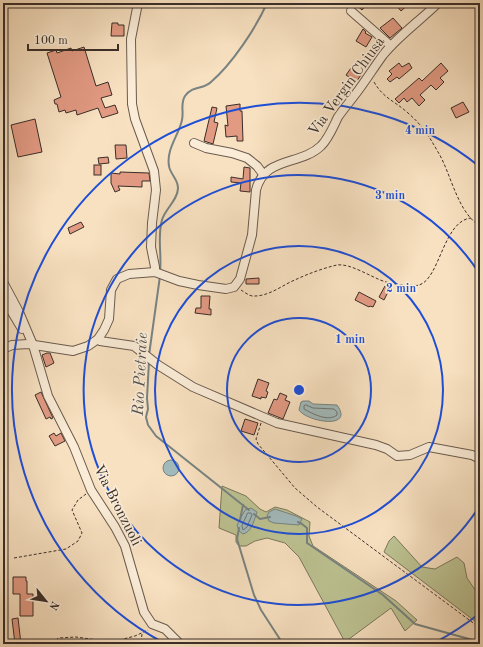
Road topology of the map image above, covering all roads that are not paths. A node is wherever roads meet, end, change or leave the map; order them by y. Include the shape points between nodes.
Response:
1 (138, 3) edge
2 (438, 3) edge
3 (351, 11) dead end
4 (391, 46) junction
5 (194, 143) dead end
6 (263, 174) junction
7 (155, 272) junction
8 (3, 282) edge
9 (3, 297) edge
10 (27, 330) junction
11 (98, 339) junction
12 (33, 345) junction
13 (3, 349) edge
14 (480, 459) edge
15 (180, 644) edge

1 - 7 street via 131,39 132,104 154,171 156,190 151,247
2 - 4 street, Via Vergin Chiusa
3 - 4 street
4 - 6 street, Via Vergin Chiusa via 339,116 321,146 300,158 278,164
5 - 6 street via 247,158
6 - 7 street via 256,190 252,235 240,279 234,287 226,289 198,285
7 - 11 street via 129,274 117,279 111,290 109,319
8 - 10 street, Via Bronzuoli
9 - 10 street via 16,321 23,330
10 - 12 street, Via Bronzuoli
11 - 12 street via 88,346 72,351
11 - 14 street via 134,346 193,387 277,423 376,445 397,456 410,455 428,447 472,455
12 - 13 street via 12,345
12 - 15 street, Via Bronzuoli via 48,396 74,447 91,490 125,546 144,612 152,624 165,629

